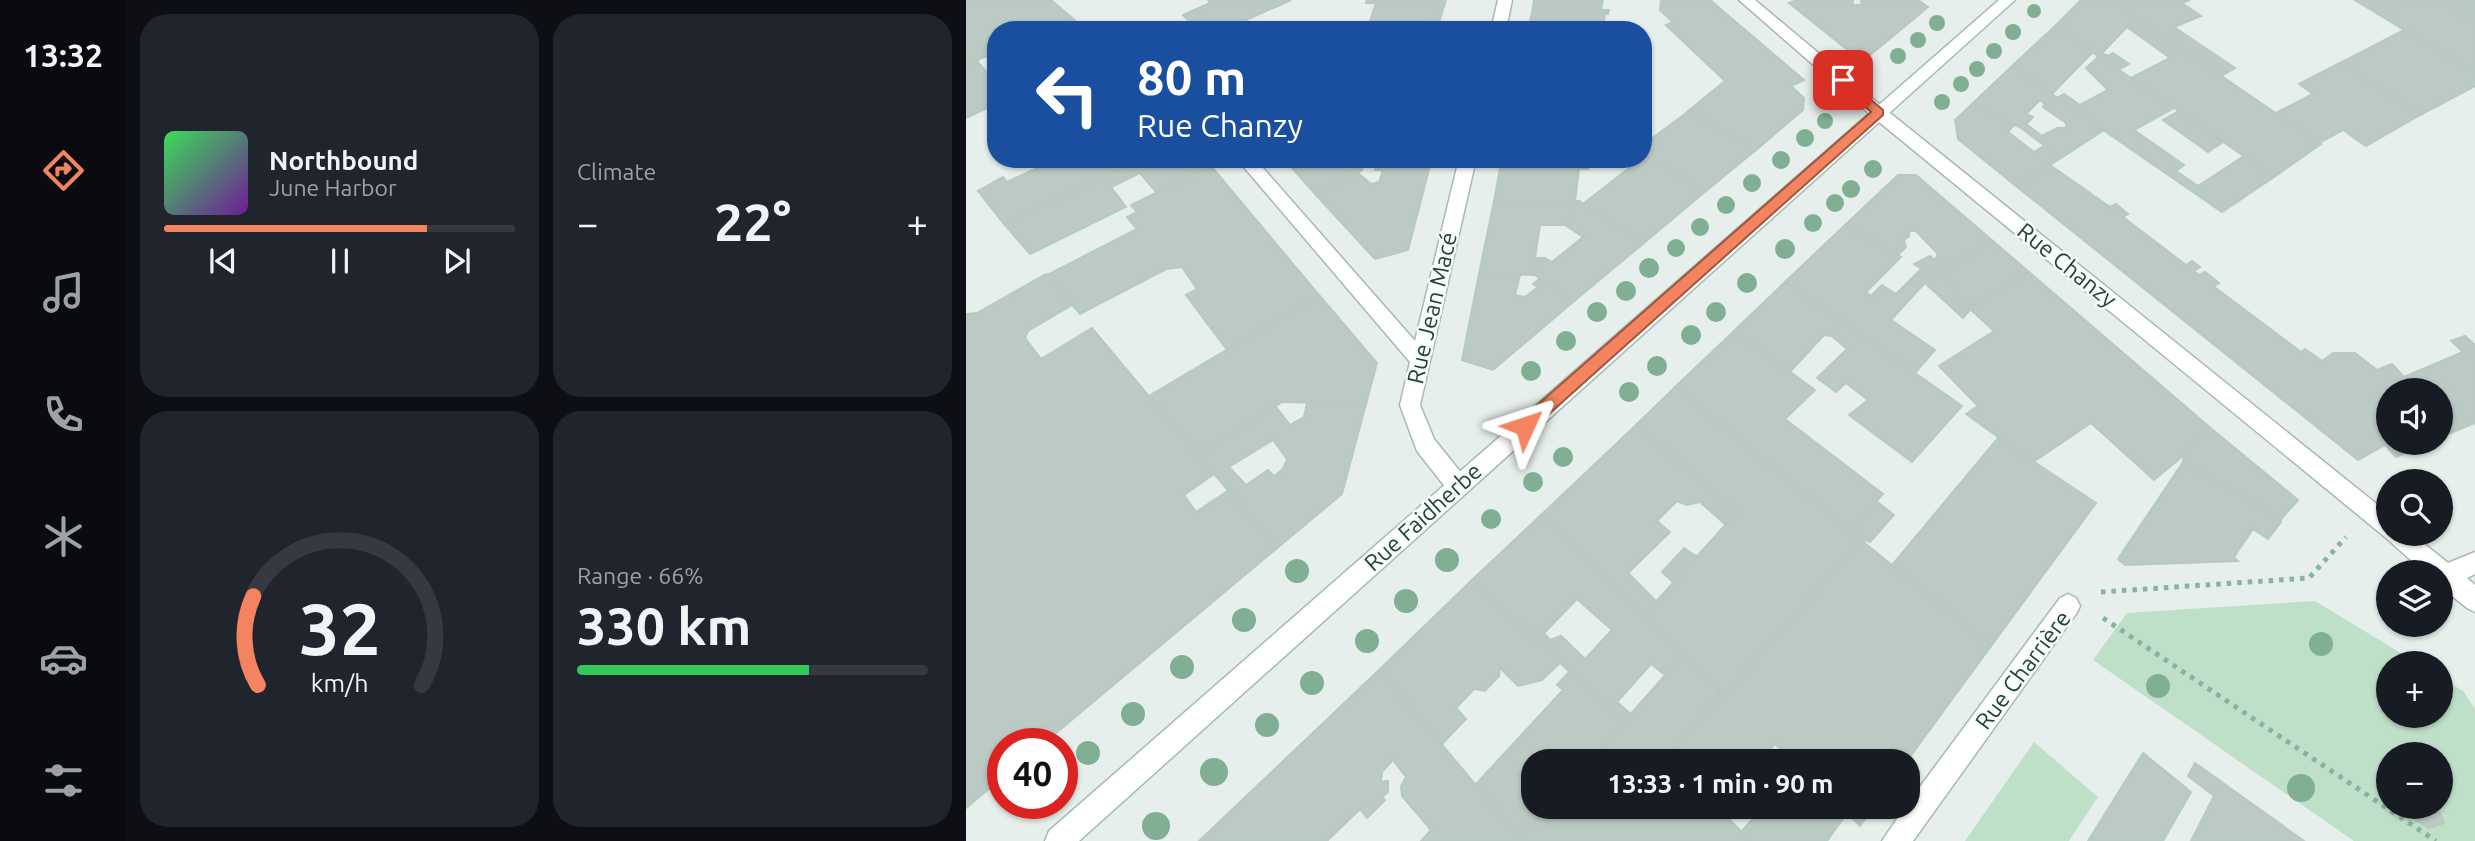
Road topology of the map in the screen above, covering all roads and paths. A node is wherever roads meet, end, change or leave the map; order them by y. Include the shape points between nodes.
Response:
1 (1505, 0) edge
2 (1746, 0) edge
3 (2008, 0) edge
4 (1500, 21) edge
5 (1879, 113) junction
6 (1253, 168) edge
7 (1466, 168) edge
8 (1420, 359) junction
9 (1458, 486) junction
10 (2376, 517) edge
11 (2349, 534) dead end
12 (2410, 546) edge
13 (2427, 560) edge
14 (2475, 563) edge
15 (2453, 573) edge
16 (2453, 582) edge
17 (2475, 600) edge
18 (2074, 604) junction
19 (1059, 841) edge
20 (1896, 841) edge
21 (2436, 841) edge

1 - 4 street
2 - 5 street, Rue Chanzy
3 - 5 street, Rue Faidherbe
5 - 9 street, Rue Faidherbe
5 - 10 street, Rue Chanzy
6 - 8 street
7 - 8 street, Rue Jean Macé
8 - 9 street, Rue Jean Macé via 1410,405 1424,444
9 - 19 street, Rue Faidherbe
11 - 18 path, Rue Charrière via 2309,578 2106,590
12 - 13 street
14 - 15 street
16 - 17 street
18 - 20 street, Rue Charrière
18 - 21 path

